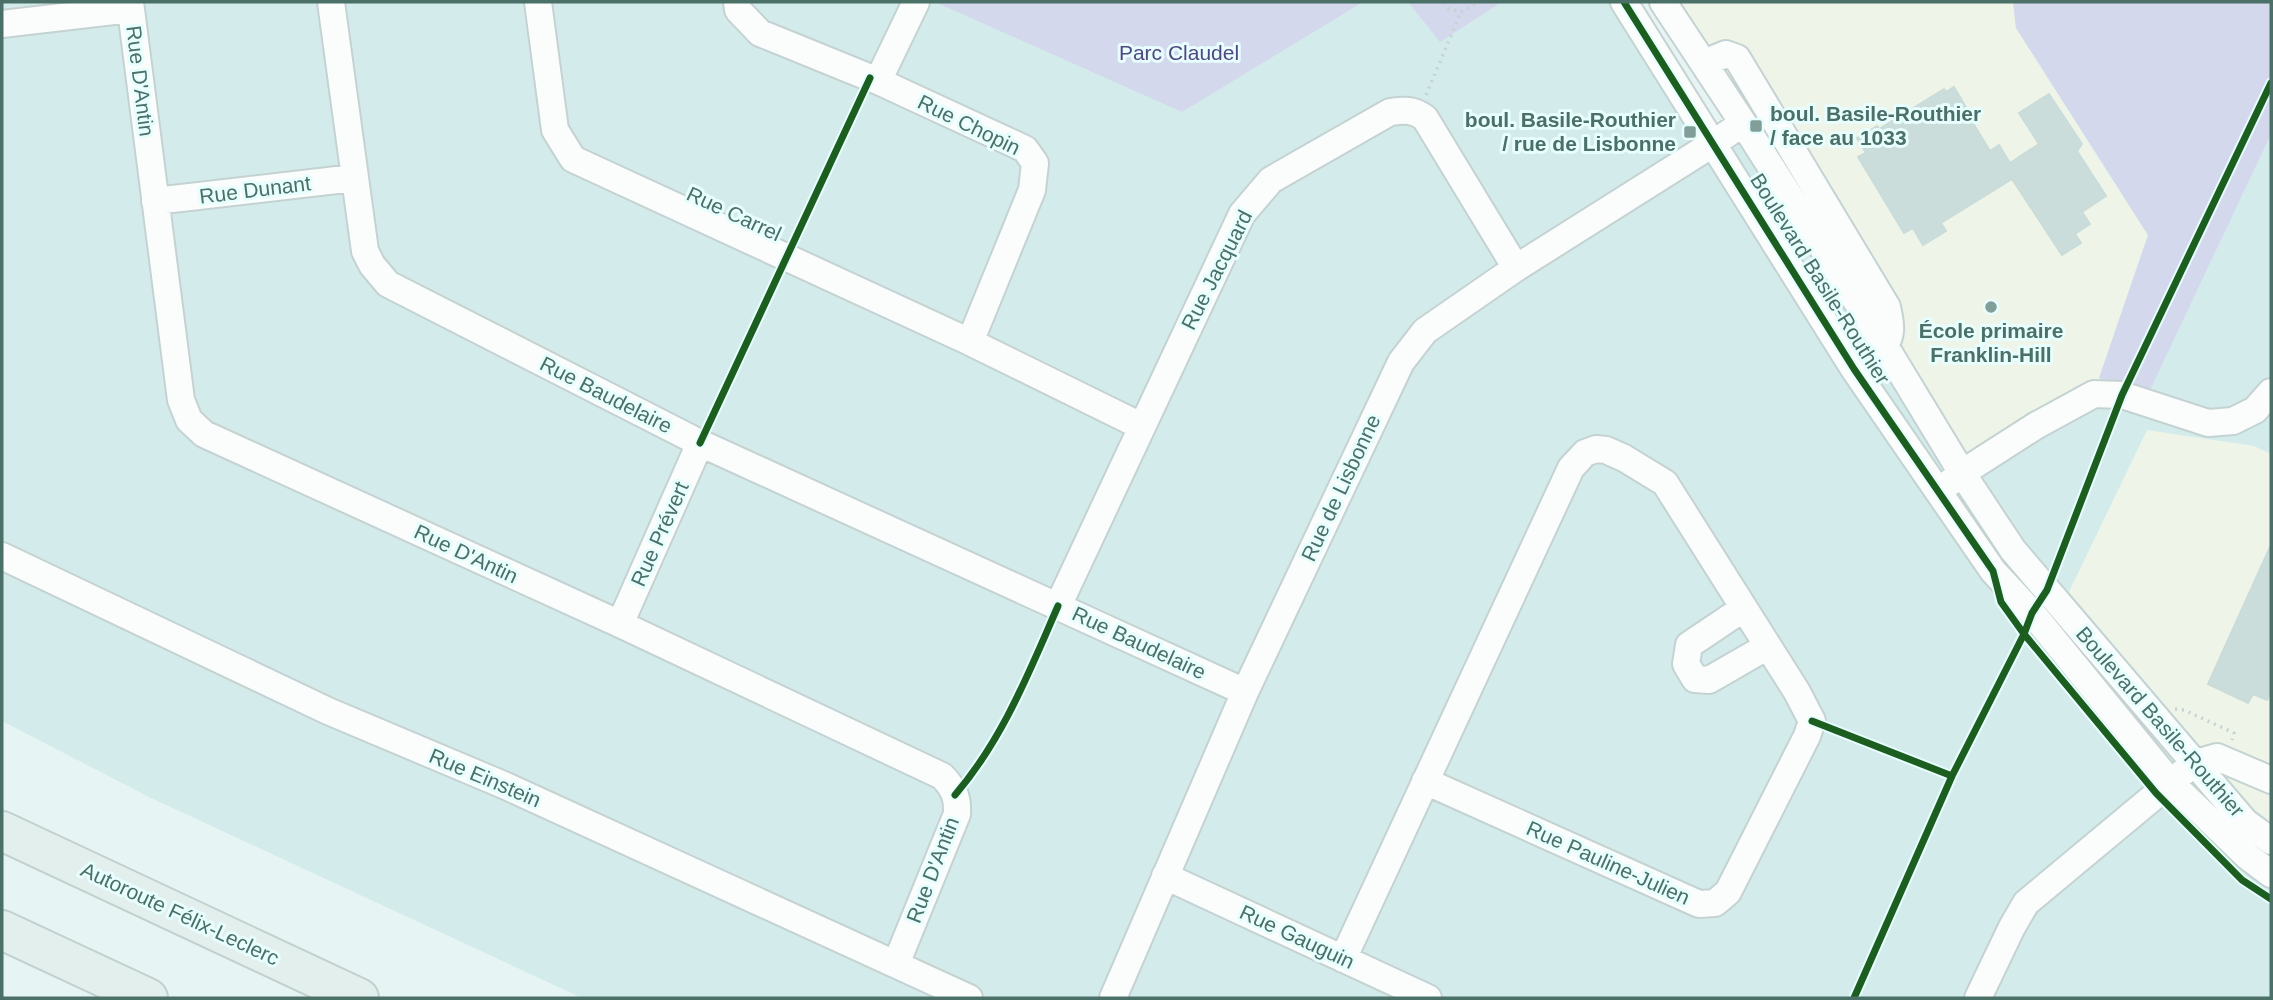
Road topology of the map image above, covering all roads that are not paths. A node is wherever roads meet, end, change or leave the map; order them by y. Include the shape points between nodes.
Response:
1 (331, 2) edge
2 (538, 2) edge
3 (737, 2) edge
4 (916, 2) edge
5 (1623, 2) edge
6 (1663, 2) edge
7 (131, 5) edge
8 (2, 24) edge
9 (1704, 63) junction
10 (878, 81) junction
11 (1743, 122) junction
12 (1714, 143) junction
13 (354, 178) junction
14 (155, 201) junction
15 (1516, 268) junction
16 (970, 342) junction
17 (1885, 346) junction
18 (1854, 369) junction
19 (2271, 392) edge
20 (1141, 426) junction
21 (700, 443) junction
22 (1962, 473) junction
23 (1939, 492) junction
24 (2, 556) edge
25 (1058, 606) junction
26 (1744, 608) junction
27 (620, 624) junction
28 (1768, 646) junction
29 (1245, 692) junction
30 (2193, 764) junction
31 (2271, 780) edge
32 (1426, 781) junction
33 (2170, 782) junction
34 (2, 831) edge
35 (2271, 841) edge
36 (2271, 874) edge
37 (1166, 876) junction
38 (2, 930) edge
39 (1343, 959) junction
40 (896, 964) junction
41 (148, 998) edge
42 (359, 998) edge
43 (968, 998) edge
44 (1113, 998) edge
45 (1428, 998) edge
46 (1978, 998) edge

1 - 13 street, Rue Baudelaire
2 - 16 street, Rue Carrel via 555,130 573,159
3 - 10 street, Rue Chopin via 738,10 760,33
4 - 10 street
5 - 12 street, Boulevard Basile-Routhier
6 - 9 street, Boulevard Basile-Routhier
7 - 8 street
7 - 14 street, Rue D'Antin
9 - 11 street, Boulevard Basile-Routhier
9 - 17 street via 1726,54 1737,58 1887,307 1892,325
10 - 16 street, Rue Chopin via 1025,149 1035,163 1032,190
11 - 12 street, Rue de Lisbonne
11 - 17 street, Boulevard Basile-Routhier
12 - 15 street, Rue de Lisbonne
12 - 18 street, Boulevard Basile-Routhier
13 - 14 street, Rue Dunant
13 - 21 street, Rue Baudelaire via 365,251 388,284
14 - 27 street, Rue D'Antin via 181,400 189,420 204,434
15 - 20 street, Rue Jacquard via 1425,118 1405,110 1390,112 1271,180 1242,214
15 - 29 street, Rue de Lisbonne via 1425,331 1401,362
16 - 20 street, Rue Carrel
17 - 18 street
17 - 22 street, Boulevard Basile-Routhier
18 - 23 street, Boulevard Basile-Routhier
19 - 22 street via 2255,410 2233,421 2208,423 2122,395 2094,394
20 - 25 street, Rue Jacquard
21 - 25 street, Rue Baudelaire
21 - 27 street, Rue Prévert
22 - 23 street
22 - 30 street, Boulevard Basile-Routhier via 2013,550
23 - 33 street, Boulevard Basile-Routhier via 1993,571
24 - 40 street, Rue Einstein via 328,711 506,786
25 - 29 street, Rue Baudelaire
26 - 28 street, Rue Pauline-Julien
26 - 28 street via 1689,645 1685,664 1695,680 1709,680
26 - 32 street, Rue Pauline-Julien via 1665,483 1605,450 1585,453 1571,468
27 - 40 street, Rue D'Antin via 942,776 953,786 957,814
28 - 32 street, Rue Pauline-Julien via 1812,721 1728,892 1715,903 1699,904
29 - 37 street, Rue de Lisbonne
30 - 31 street via 2217,757
30 - 33 street
30 - 35 street, Boulevard Basile-Routhier via 2245,822
32 - 39 street, Rue Pauline-Julien
33 - 36 street, Boulevard Basile-Routhier
33 - 46 street via 2026,903
34 - 42 highway, Autoroute Félix-Leclerc
37 - 39 street, Rue Gauguin
37 - 44 street, Rue de Lisbonne
38 - 41 highway
39 - 45 street, Rue Gauguin
40 - 43 street, Rue Einstein

